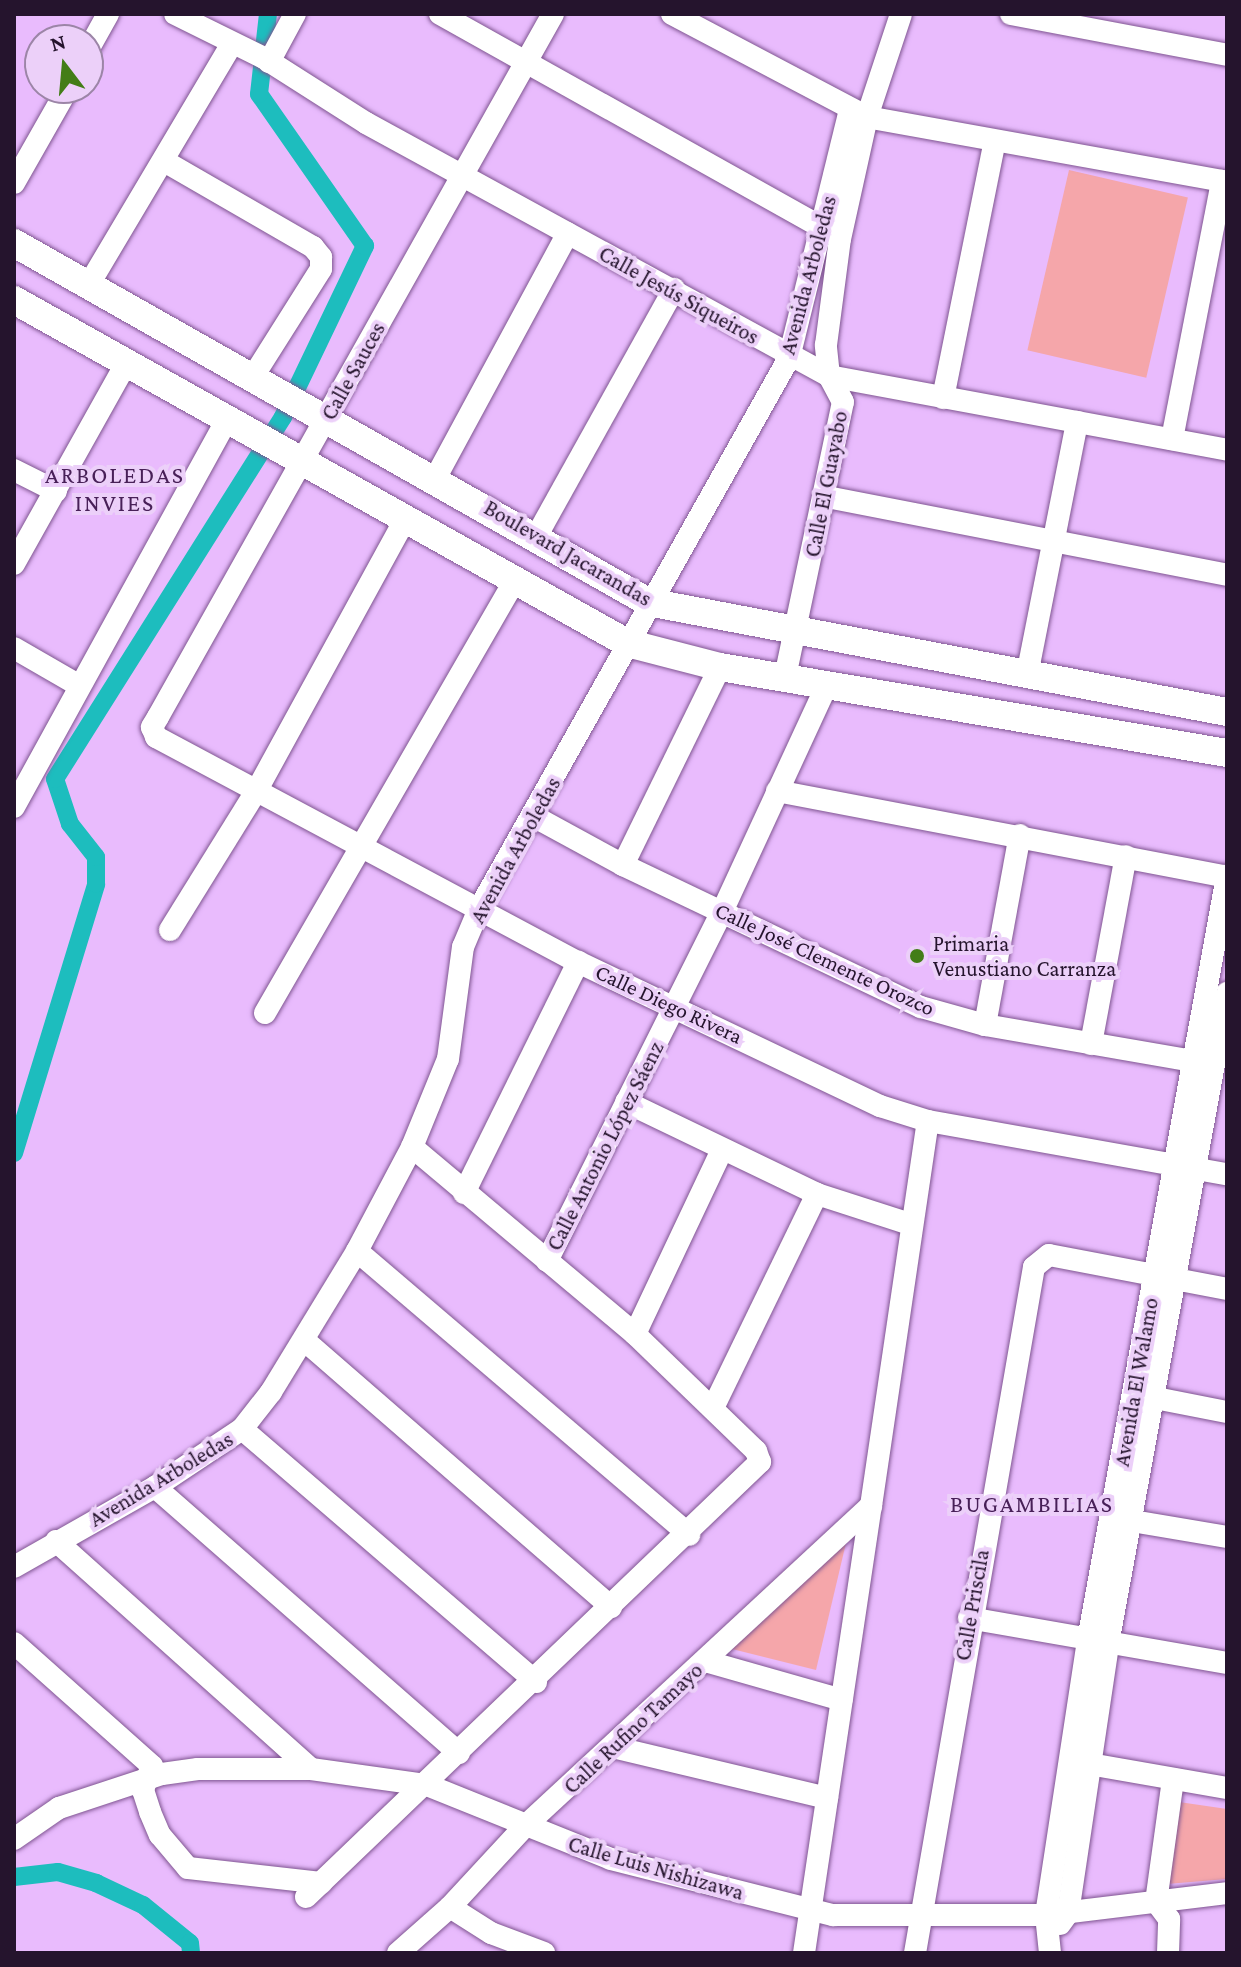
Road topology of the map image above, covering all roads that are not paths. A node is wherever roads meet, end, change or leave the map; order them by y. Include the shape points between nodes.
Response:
1 (175, 14) edge
2 (295, 14) edge
3 (440, 14) edge
4 (553, 14) edge
5 (672, 14) edge
6 (901, 14) edge
7 (1011, 14) edge
8 (254, 54) junction
9 (1227, 55) edge
10 (526, 62) junction
11 (59, 104) edge
12 (858, 113) junction
13 (995, 141) junction
14 (164, 161) junction
15 (462, 177) junction
16 (1224, 182) edge
17 (14, 183) edge
18 (568, 233) junction
19 (831, 233) junction
20 (14, 243) edge
21 (88, 286) junction
22 (674, 289) junction
23 (14, 300) edge
24 (789, 358) junction
25 (127, 362) junction
26 (829, 376) junction
27 (252, 378) junction
28 (943, 398) junction
29 (315, 413) junction
30 (228, 418) junction
31 (1077, 422) junction
32 (1172, 439) junction
33 (279, 447) junction
34 (1227, 450) edge
35 (14, 470) edge
36 (436, 477) junction
37 (56, 491) junction
38 (827, 497) junction
39 (405, 519) junction
40 (536, 537) junction
41 (1055, 539) junction
42 (14, 564) edge
43 (1227, 575) edge
44 (513, 583) junction
45 (648, 602) junction
46 (793, 630) junction
47 (627, 643) junction
48 (14, 648) edge
49 (720, 667) junction
50 (1027, 675) junction
51 (785, 677) junction
52 (828, 683) junction
53 (78, 685) junction
54 (1227, 712) edge
55 (152, 727) joint
56 (1227, 753) edge
57 (258, 788) junction
58 (777, 791) junction
59 (14, 807) edge
60 (535, 817) junction
61 (1020, 835) junction
62 (361, 845) junction
63 (1126, 856) junction
64 (623, 865) junction
65 (1227, 876) edge
66 (479, 909) junction
67 (722, 912) junction
68 (170, 930) dead end
69 (578, 962) junction
70 (1227, 993) edge
71 (675, 1006) junction
72 (265, 1013) dead end
73 (985, 1025) junction
74 (1091, 1044) junction
75 (1211, 1064) edge
76 (626, 1102) junction
77 (928, 1121) junction
78 (412, 1147) junction
79 (722, 1150) junction
80 (1185, 1166) junction
81 (1227, 1174) edge
82 (464, 1193) junction
83 (817, 1194) junction
84 (910, 1224) junction
85 (357, 1251) junction
86 (547, 1261) junction
87 (1166, 1276) junction
88 (1227, 1289) edge
89 (635, 1334) junction
90 (304, 1340) junction
91 (1145, 1396) junction
92 (713, 1408) junction
93 (1227, 1412) edge
94 (242, 1429) junction
95 (155, 1487) junction
96 (871, 1506) junction
97 (1122, 1519) junction
98 (689, 1535) junction
99 (1227, 1537) edge
100 (56, 1541) junction
101 (14, 1567) edge
102 (611, 1607) junction
103 (969, 1618) junction
104 (1098, 1642) junction
105 (14, 1643) edge
106 (705, 1661) junction
107 (1227, 1663) edge
108 (536, 1682) junction
109 (842, 1700) junction
110 (613, 1747) junction
111 (459, 1753) junction
112 (1080, 1762) junction
113 (311, 1769) junction
114 (149, 1778) junction
115 (1173, 1779) junction
116 (427, 1785) junction
117 (1227, 1788) edge
118 (827, 1798) junction
119 (524, 1827) junction
120 (14, 1839) edge
121 (1227, 1893) edge
122 (1156, 1902) junction
123 (450, 1907) junction
124 (811, 1910) junction
125 (920, 1917) junction
126 (1054, 1929) edge
127 (398, 1953) edge
128 (544, 1953) edge
129 (804, 1953) edge
130 (915, 1953) edge
131 (1168, 1953) edge

1 - 8 street, Calle Jesús Siqueiros
2 - 8 street
3 - 10 street
4 - 10 street, Calle Sauces
5 - 12 street
6 - 12 street, Calle El Guayabo
7 - 9 street
8 - 14 street
8 - 15 street, Calle Jesús Siqueiros
10 - 15 street, Calle Sauces
10 - 19 street
11 - 17 street
12 - 13 street
12 - 19 street, Calle El Guayabo
13 - 16 street
13 - 28 street
14 - 21 street
14 - 27 street via 313,247 321,257 321,269
15 - 18 street, Calle Jesús Siqueiros
15 - 29 street, Calle Sauces
16 - 32 street
18 - 22 street, Calle Jesús Siqueiros
18 - 36 street
19 - 24 street, Avenida Arboledas
19 - 26 street, Calle El Guayabo
20 - 21 main road, Boulevard Jacarandas
21 - 27 main road, Boulevard Jacarandas
22 - 24 street, Calle Jesús Siqueiros
22 - 40 street
23 - 25 main road
24 - 26 street, Calle Jesús Siqueiros
24 - 45 street, Avenida Arboledas
25 - 30 main road
25 - 37 street
26 - 28 street, Calle Jesús Siqueiros
26 - 38 street, Calle El Guayabo via 843,402
27 - 29 main road, Boulevard Jacarandas
28 - 31 street, Calle Jesús Siqueiros
29 - 33 street, Calle Sauces
29 - 36 main road, Boulevard Jacarandas
30 - 33 main road
30 - 53 street
31 - 32 street, Calle Jesús Siqueiros
31 - 41 street
32 - 34 street, Calle Jesús Siqueiros
33 - 39 main road
33 - 55 street, Calle Sauces
35 - 37 street
36 - 40 main road, Boulevard Jacarandas
37 - 42 street
38 - 41 street
38 - 46 street, Calle El Guayabo
39 - 44 main road
39 - 57 street
40 - 45 main road, Boulevard Jacarandas
41 - 43 street
41 - 50 street
44 - 47 main road
44 - 62 street
45 - 46 main road, Boulevard Jacarandas
45 - 47 street, Avenida Arboledas
46 - 50 main road, Boulevard Jacarandas
46 - 51 street, Calle El Guayabo
47 - 49 main road
47 - 60 street, Avenida Arboledas
48 - 53 street
49 - 51 main road
49 - 64 street
50 - 54 main road, Boulevard Jacarandas
51 - 52 main road
52 - 56 main road
52 - 58 street, Calle Antonio López Sáenz
53 - 59 street
55 - 57 street, Calle Diego Rivera via 156,737
57 - 62 street, Calle Diego Rivera
57 - 68 street
58 - 61 street
58 - 67 street, Calle Antonio López Sáenz
60 - 64 street, Calle José Clemente Orozco
60 - 66 street, Avenida Arboledas
61 - 63 street
61 - 73 street
62 - 66 street, Calle Diego Rivera
62 - 72 street
63 - 65 street
63 - 74 street
64 - 67 street, Calle José Clemente Orozco
65 - 75 street, Avenida El Walamo
66 - 69 street, Calle Diego Rivera
66 - 78 street, Avenida Arboledas via 463,947 448,1059
67 - 71 street, Calle Antonio López Sáenz
67 - 73 street, Calle José Clemente Orozco via 921,1007
69 - 71 street, Calle Diego Rivera
69 - 82 street
70 - 75 street, Avenida El Walamo
71 - 76 street, Calle Antonio López Sáenz
71 - 77 street, Calle Diego Rivera via 880,1106
73 - 74 street, Calle José Clemente Orozco
74 - 75 street, Calle José Clemente Orozco
75 - 80 street, Avenida El Walamo
76 - 79 street
76 - 86 street, Calle Antonio López Sáenz
77 - 80 street, Calle Diego Rivera
77 - 84 street
78 - 82 street
78 - 85 street, Avenida Arboledas
79 - 83 street
79 - 89 street
80 - 81 street, Calle Diego Rivera
80 - 87 street, Avenida El Walamo
82 - 86 street
83 - 84 street
83 - 92 street
84 - 96 street
85 - 90 street, Avenida Arboledas
85 - 98 street
86 - 89 street
87 - 88 street
87 - 91 street, Avenida El Walamo
87 - 103 street, Calle Priscila via 1049,1255 1040,1259
89 - 92 street
90 - 94 street, Avenida Arboledas
90 - 102 street
91 - 93 street
91 - 97 street, Avenida El Walamo
92 - 98 street via 760,1462
94 - 95 street, Avenida Arboledas
94 - 108 street
95 - 100 street, Avenida Arboledas
95 - 111 street
96 - 106 street, Calle Rufino Tamayo
96 - 109 street
97 - 99 street
97 - 104 street, Avenida El Walamo
98 - 102 street
100 - 101 street, Avenida Arboledas
100 - 113 street
102 - 108 street
103 - 104 street
103 - 125 street, Calle Priscila
104 - 107 street
104 - 112 street, Avenida El Walamo
105 - 114 street via 152,1766
106 - 109 street
106 - 110 street, Calle Rufino Tamayo
108 - 111 street
109 - 118 street
110 - 118 street
110 - 119 street, Calle Rufino Tamayo
111 - 116 street
112 - 115 street
112 - 126 street, Avenida El Walamo
113 - 114 street, Calle Luis Nishizawa via 198,1769
113 - 116 street, Calle Luis Nishizawa
114 - 116 street via 143,1790 150,1812 160,1835 188,1868 314,1890
114 - 120 street, Calle Luis Nishizawa via 59,1808
115 - 117 street
115 - 122 street
116 - 119 street, Calle Luis Nishizawa
118 - 124 street
119 - 123 street, Calle Rufino Tamayo
119 - 124 street, Calle Luis Nishizawa via 611,1859
121 - 122 street, Calle Luis Nishizawa
122 - 126 street, Calle Luis Nishizawa
122 - 131 street via 1169,1919
123 - 127 street, Calle Rufino Tamayo
123 - 128 street via 491,1933
124 - 125 street, Calle Luis Nishizawa
124 - 129 street
125 - 126 street, Calle Luis Nishizawa
125 - 130 street, Calle Priscila

